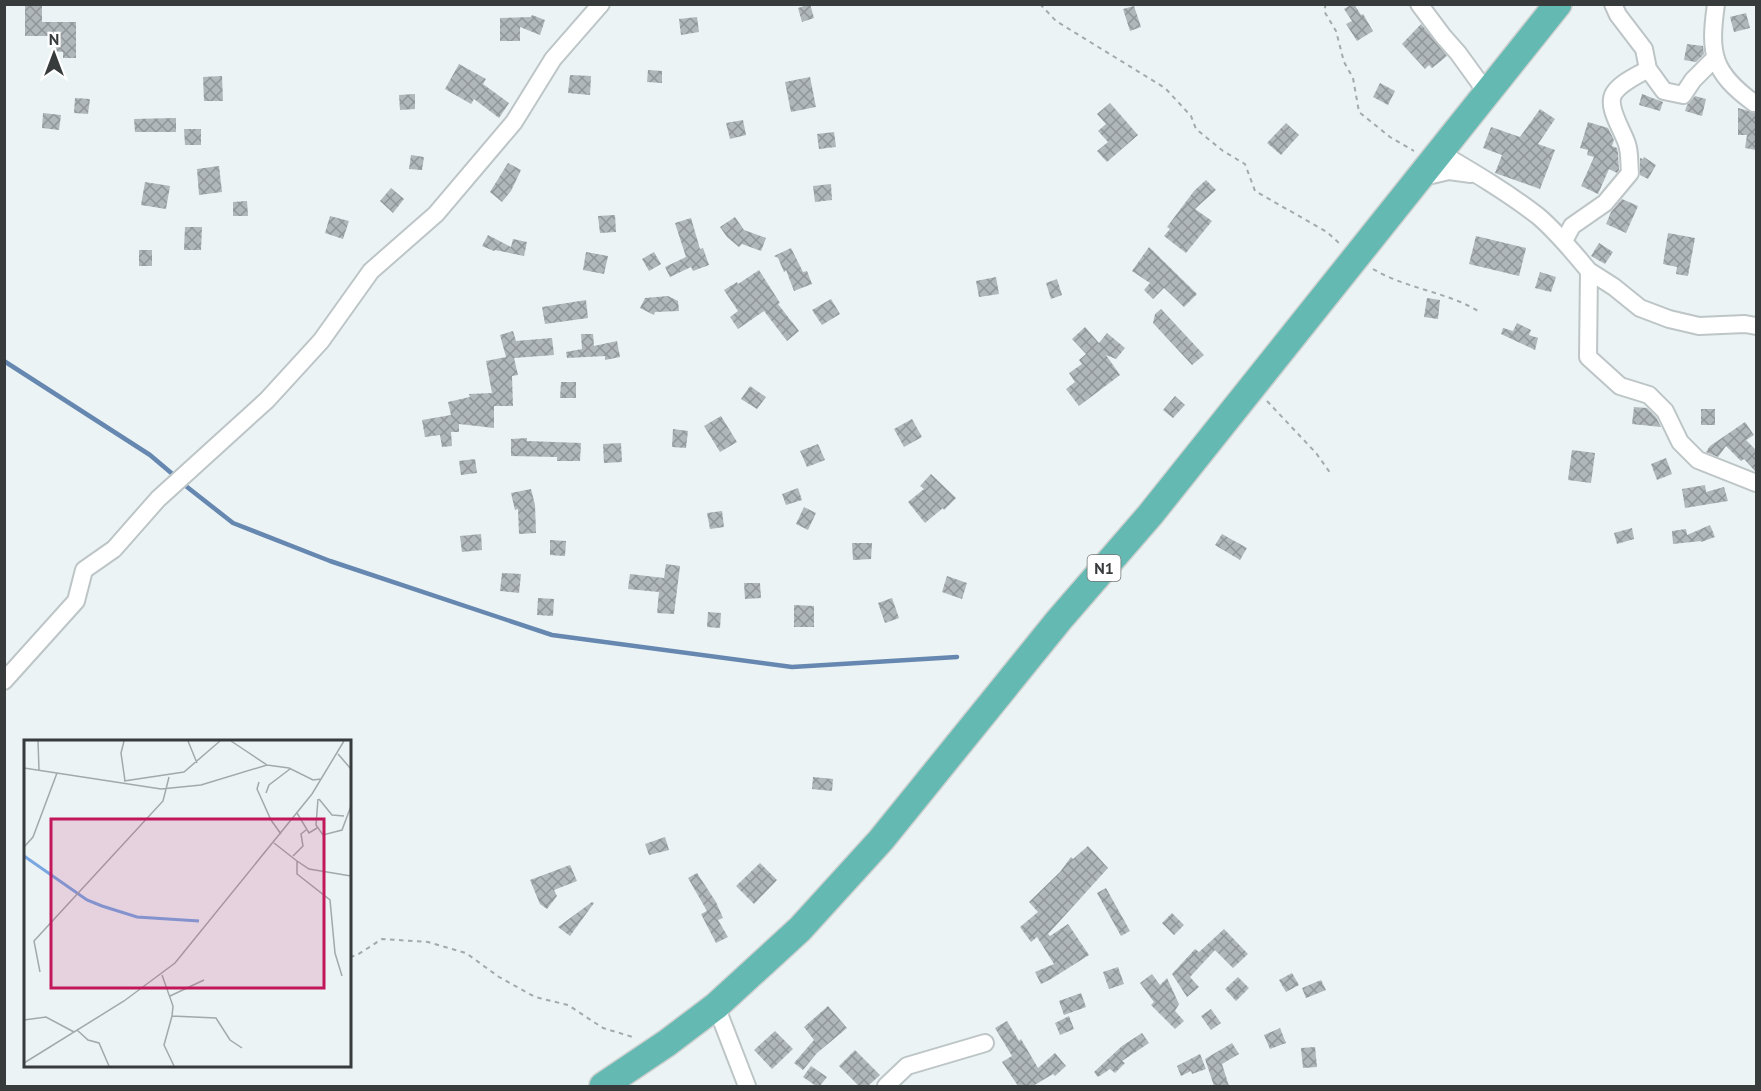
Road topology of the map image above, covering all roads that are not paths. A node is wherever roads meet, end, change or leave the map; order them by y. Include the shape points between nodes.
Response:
1 (600, 4) edge
2 (1419, 4) edge
3 (1558, 4) edge
4 (1613, 4) edge
5 (1716, 4) edge
6 (1715, 58) junction
7 (1648, 69) junction
8 (1487, 93) junction
9 (1756, 102) edge
10 (1430, 164) junction
11 (1492, 184) junction
12 (1564, 241) junction
13 (1589, 271) junction
14 (1756, 326) edge
15 (1756, 483) edge
16 (4, 681) edge
17 (716, 1006) junction
18 (985, 1043) dead end
19 (603, 1086) edge
20 (747, 1086) edge
21 (886, 1086) edge

1 - 16 street via 553,59 514,122 436,214 371,271 321,341 267,400 158,499 114,549 84,570 76,601
2 - 8 street
3 - 8 highway, N1
4 - 7 street via 1644,50
5 - 6 street via 1712,36
6 - 7 street via 1683,95 1664,91
6 - 9 street via 1738,91
7 - 12 street via 1621,85 1612,96 1612,111 1629,147 1630,173 1605,203 1572,226
8 - 10 highway, N1
10 - 11 street
10 - 11 street via 1466,172
10 - 17 highway, N1 via 1150,514 881,840 800,929
11 - 12 street via 1539,217
12 - 13 street
13 - 14 street via 1640,308 1669,320 1699,326
13 - 15 street via 1588,357 1620,386 1649,395 1665,411 1680,442 1698,460
17 - 19 highway, N1
17 - 20 street
18 - 21 street via 908,1066

